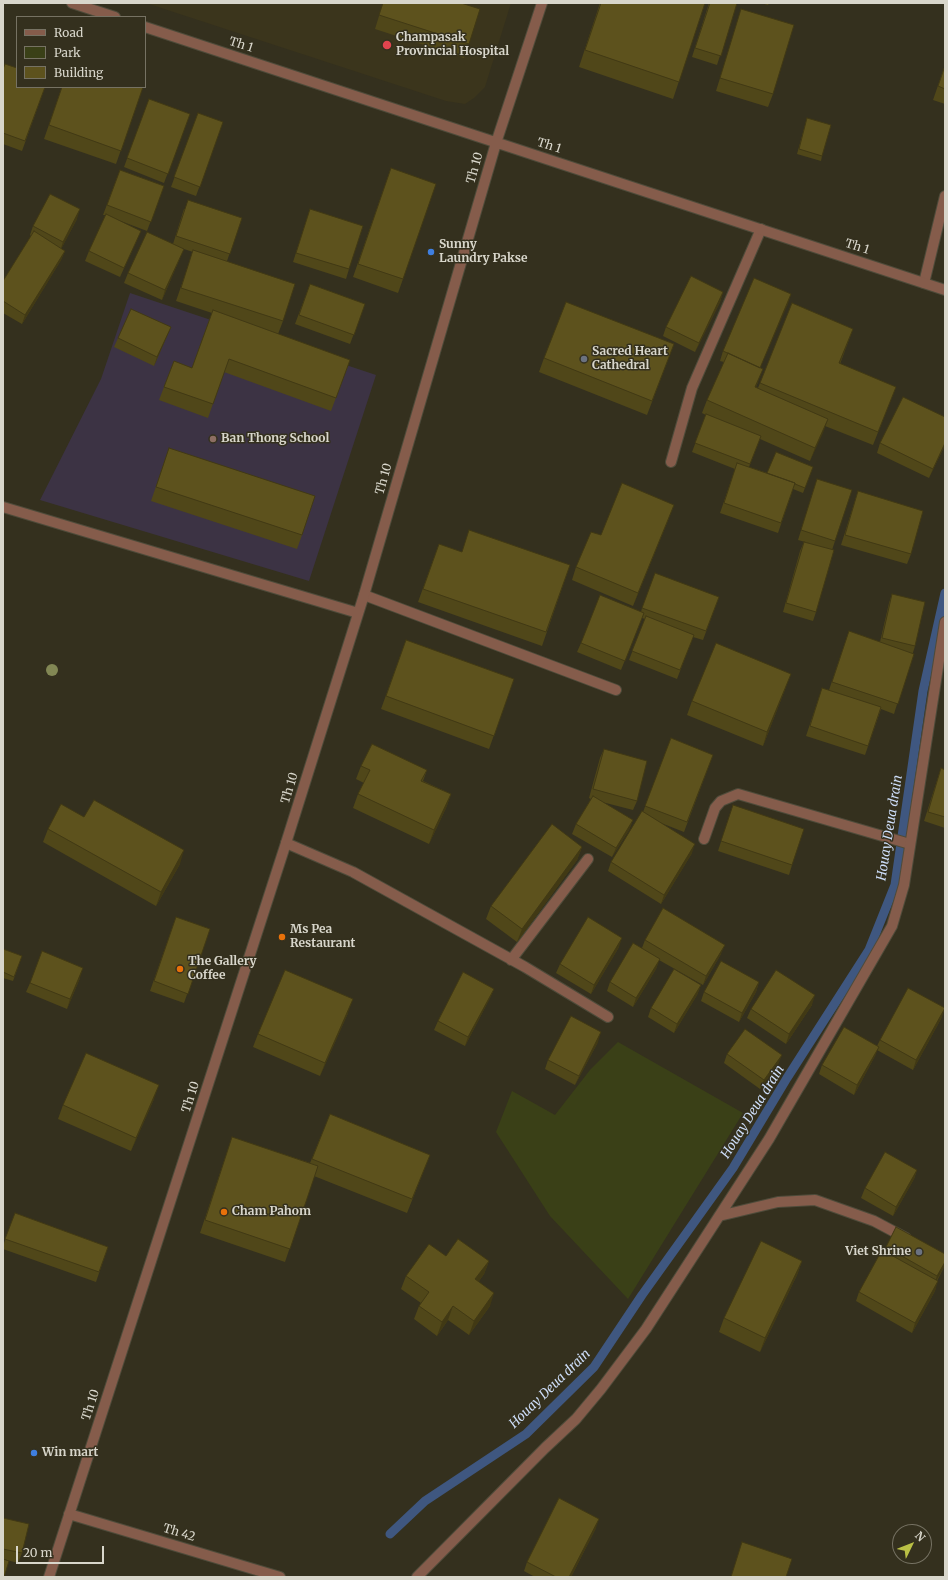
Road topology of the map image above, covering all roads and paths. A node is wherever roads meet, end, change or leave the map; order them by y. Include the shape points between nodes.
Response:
1 (72, 3) edge
2 (542, 3) edge
3 (111, 16) edge
4 (146, 27) edge
5 (496, 142) junction
6 (945, 196) edge
7 (761, 229) junction
8 (924, 283) junction
9 (945, 290) edge
10 (671, 462) dead end
11 (3, 507) edge
12 (364, 595) junction
13 (358, 613) junction
14 (945, 622) edge
15 (616, 690) dead end
16 (704, 839) dead end
17 (286, 843) junction
18 (909, 843) junction
19 (588, 859) dead end
20 (511, 960) junction
21 (608, 1017) dead end
22 (719, 1216) junction
23 (917, 1243) edge
24 (69, 1514) junction
25 (49, 1577) edge
26 (280, 1577) edge
27 (417, 1577) edge

1 - 3 street
2 - 5 street, Th 10
4 - 5 street, Th 1
5 - 7 street, Th 1
5 - 12 street, Th 10
6 - 8 street
7 - 8 street, Th 1
7 - 10 street via 692,388
8 - 9 street, Th 1
11 - 13 street
12 - 13 street, Th 10
12 - 15 street
13 - 17 street, Th 10
14 - 18 street
16 - 18 street via 715,808 722,801 738,794
17 - 20 street via 353,872
17 - 24 street, Th 10
18 - 22 street via 904,885 892,926 769,1139
19 - 20 street
20 - 21 street
22 - 23 street via 778,1202 815,1200 874,1222
22 - 27 street via 646,1329 576,1419
24 - 25 street, Th 10
24 - 26 street, Th 42

